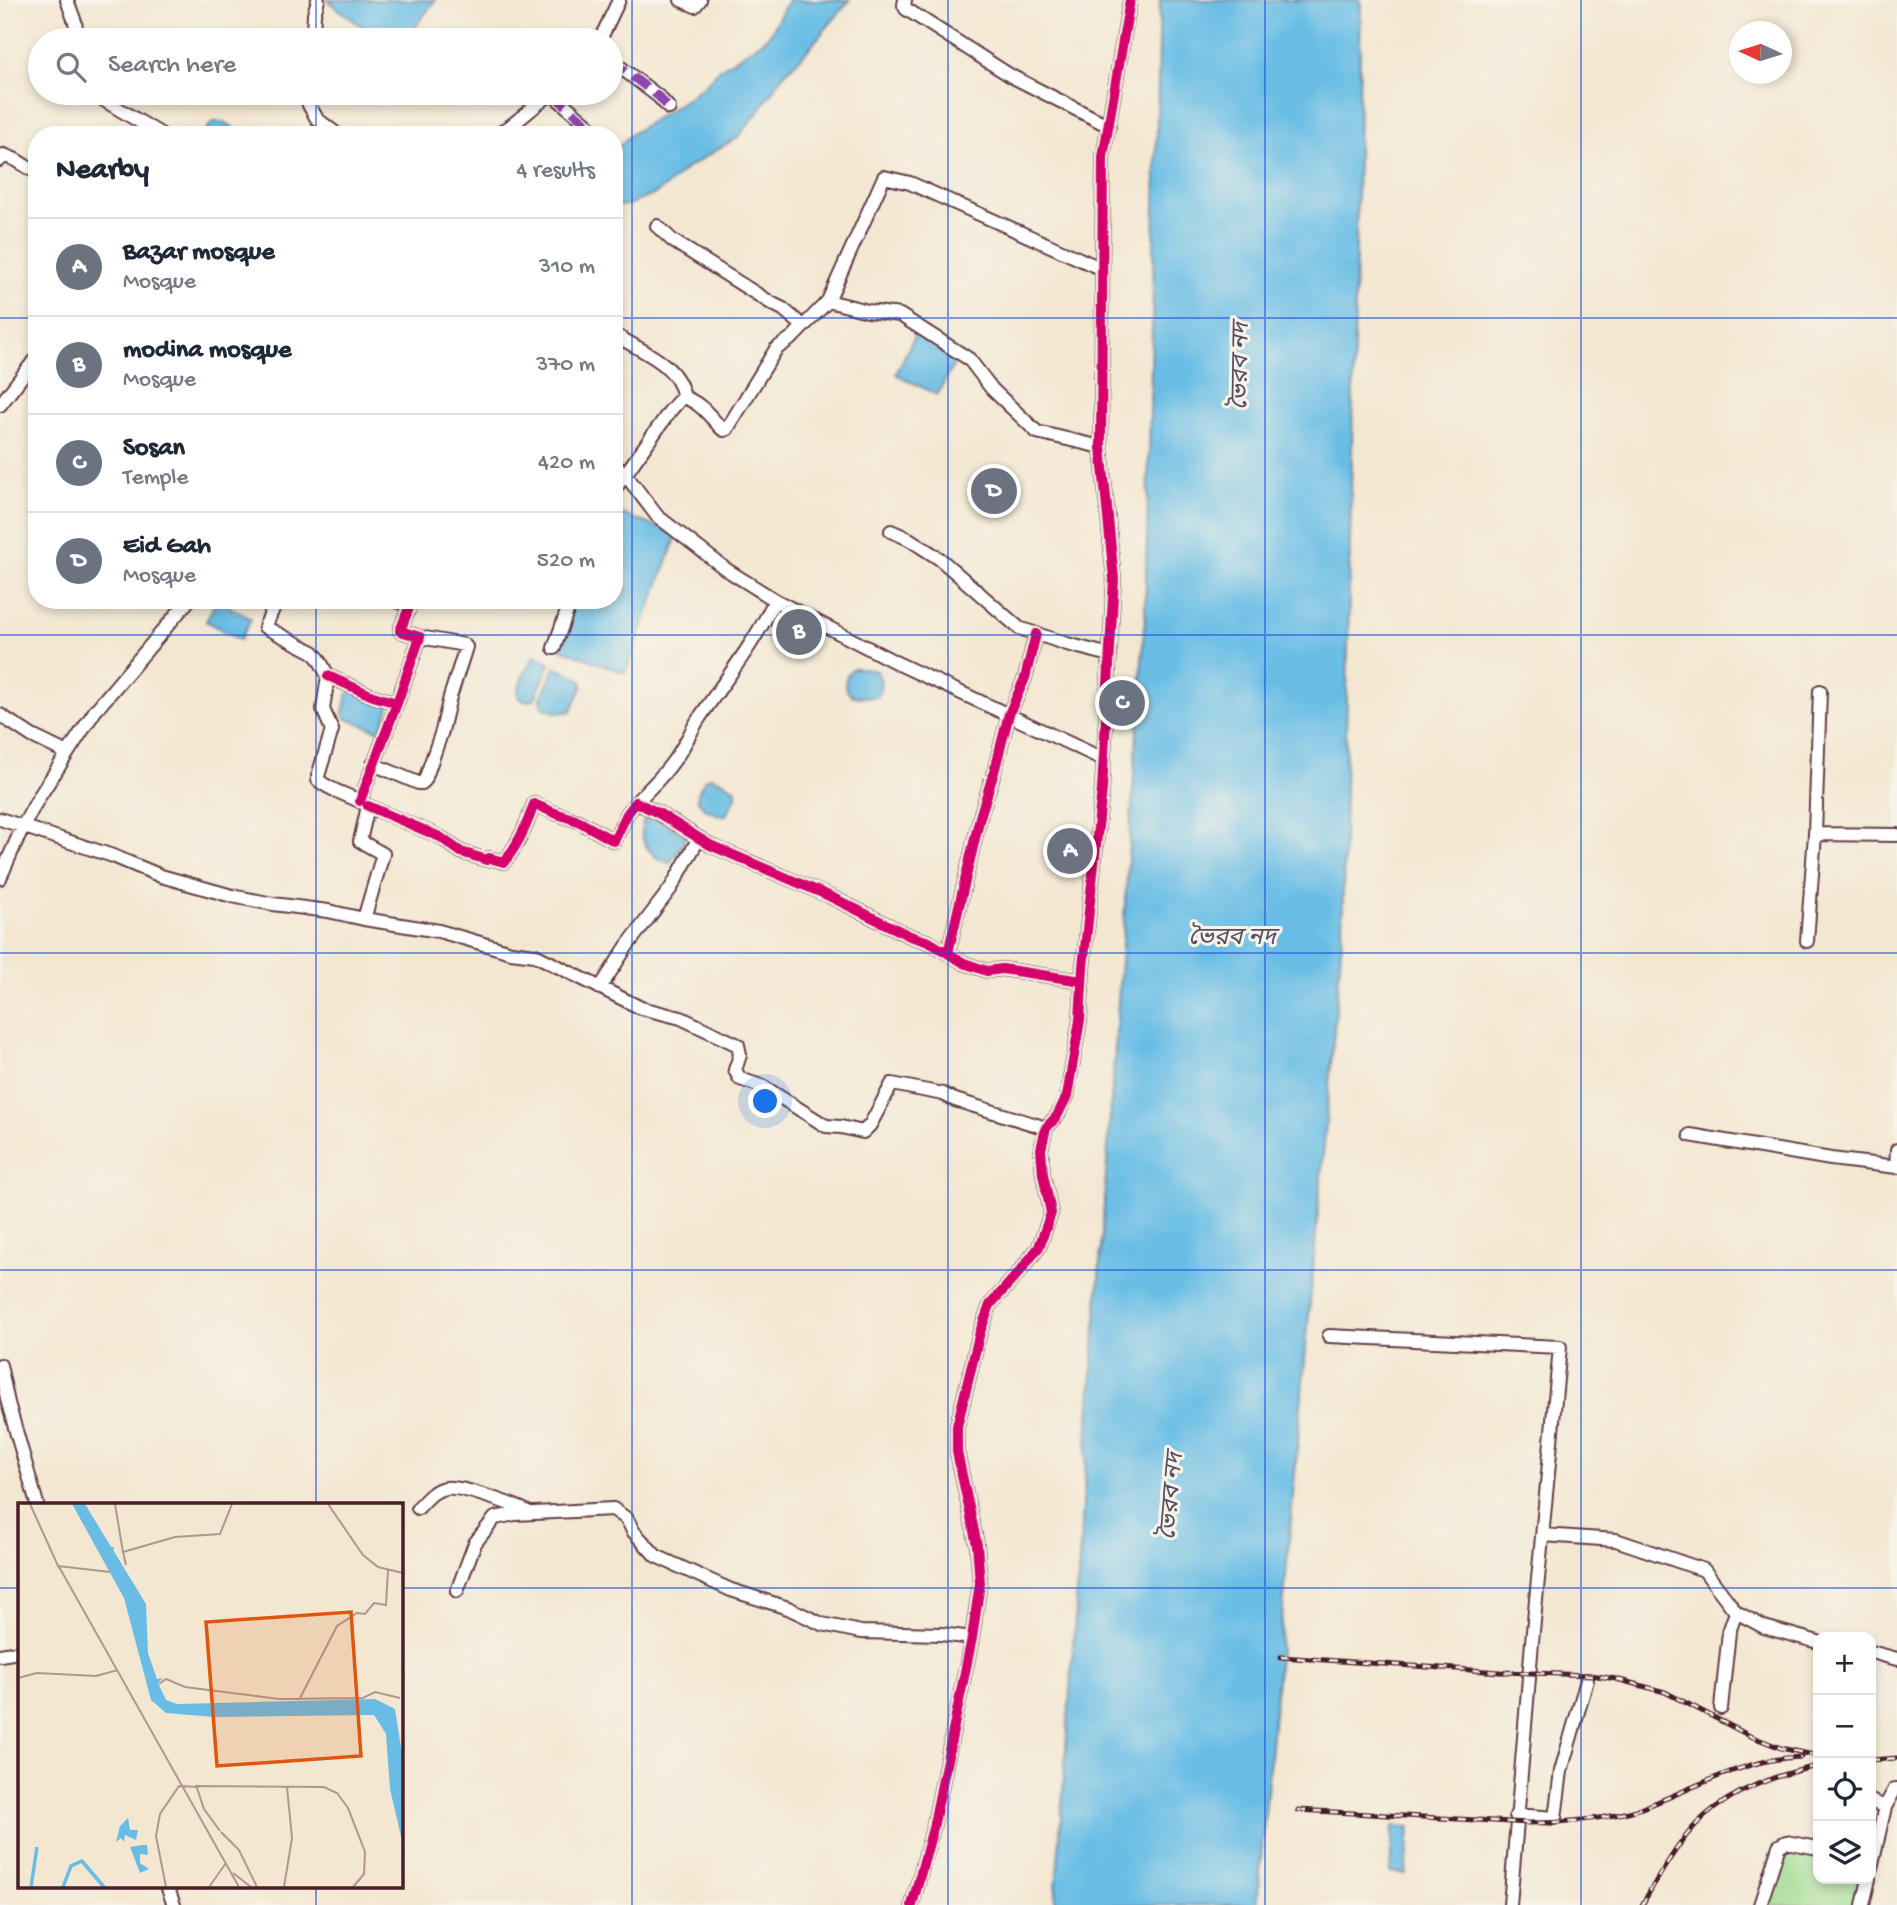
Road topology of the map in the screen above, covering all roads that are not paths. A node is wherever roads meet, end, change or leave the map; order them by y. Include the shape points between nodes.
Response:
1 (67, 0) edge
2 (318, 0) edge
3 (619, 0) edge
4 (681, 0) edge
5 (699, 0) edge
6 (905, 0) edge
7 (1130, 0) edge
8 (76, 28) edge
9 (313, 28) edge
10 (606, 28) edge
11 (623, 69) edge
12 (113, 105) edge
13 (309, 105) edge
14 (536, 105) edge
15 (566, 105) edge
16 (669, 108) dead end
17 (147, 126) edge
18 (326, 126) edge
19 (511, 126) edge
20 (590, 126) edge
21 (1109, 126) junction
22 (0, 160) edge
23 (28, 167) edge
24 (657, 226) dead end
25 (1101, 269) junction
26 (828, 301) junction
27 (803, 326) junction
28 (623, 339) edge
29 (28, 369) edge
30 (684, 397) junction
31 (0, 405) edge
32 (1101, 447) junction
33 (625, 474) junction
34 (623, 477) edge
35 (891, 531) dead end
36 (775, 600) junction
37 (181, 609) edge
38 (273, 609) edge
39 (409, 609) edge
40 (568, 609) edge
41 (1036, 634) junction
42 (420, 637) junction
43 (554, 648) dead end
44 (1110, 654) junction
45 (328, 676) junction
46 (1820, 691) dead end
47 (397, 703) junction
48 (1009, 714) junction
49 (0, 715) edge
50 (67, 753) junction
51 (1103, 759) junction
52 (373, 764) junction
53 (364, 803) junction
54 (636, 803) junction
55 (0, 819) edge
56 (23, 826) junction
57 (1815, 834) junction
58 (1897, 835) edge
59 (699, 838) junction
60 (0, 878) edge
61 (364, 919) junction
62 (1807, 942) dead end
63 (948, 953) junction
64 (1082, 981) junction
65 (600, 988) junction
66 (1046, 1128) junction
67 (1690, 1135) dead end
68 (1897, 1150) edge
69 (1896, 1167) edge
70 (1329, 1336) dead end
71 (0, 1365) edge
72 (37, 1503) edge
73 (418, 1508) dead end
74 (530, 1513) junction
75 (1543, 1535) junction
76 (457, 1591) dead end
77 (1736, 1612) junction
78 (972, 1638) junction
79 (1813, 1641) edge
80 (18, 1652) edge
81 (1876, 1653) edge
82 (0, 1655) edge
83 (1897, 1659) edge
84 (1587, 1680) dead end
85 (1721, 1708) dead end
86 (1897, 1789) edge
87 (1876, 1803) edge
88 (1885, 1807) junction
89 (1516, 1815) junction
90 (1876, 1843) edge
91 (1813, 1847) edge
92 (1867, 1884) edge
93 (912, 1905) edge
94 (1510, 1905) edge
95 (1760, 1905) edge
96 (1863, 1905) edge

1 - 8 street
2 - 9 street
3 - 10 street
4 - 5 street via 695,6
6 - 21 street via 906,9 1012,76
7 - 21 street
11 - 16 street
12 - 17 street
13 - 18 street
14 - 19 street
15 - 20 street
21 - 25 street via 1103,157
22 - 23 street via 4,155
24 - 27 street
25 - 26 street via 910,183 884,177
25 - 32 street
26 - 27 street
26 - 32 street via 900,315 969,359 1037,432
27 - 30 street via 776,349 726,430
28 - 30 street via 669,367
29 - 31 street
30 - 33 street
32 - 44 street via 1114,579
33 - 34 street
33 - 36 street via 657,516 726,570
35 - 41 street via 940,559 1018,628
36 - 48 street
36 - 54 street via 678,754
37 - 50 street via 95,711
38 - 45 street via 265,627 313,652
39 - 42 street via 400,631
40 - 43 street
41 - 44 street
41 - 48 street
42 - 47 street
42 - 52 street via 466,647 425,780 418,783
44 - 51 street
45 - 47 street
45 - 53 street via 323,709 332,730 317,778 326,787
46 - 57 street
47 - 52 street
48 - 51 street
48 - 63 street
49 - 50 street
50 - 56 street
51 - 64 street
52 - 53 street
53 - 54 street via 440,837 461,852 504,862 534,804 614,841
53 - 61 street via 360,841 383,858
54 - 59 street
55 - 56 street
56 - 60 street
56 - 61 street via 161,876 232,896
57 - 58 street
57 - 62 street
59 - 63 street
59 - 65 street via 671,887
61 - 65 street via 439,931 535,955
63 - 64 street via 988,971 1003,969
64 - 66 street via 1067,1097
65 - 66 street via 738,1045 735,1070 740,1079 764,1087 826,1126 863,1132 892,1084 943,1094
66 - 78 street via 1041,1149 1051,1213 1039,1247 990,1305 957,1426 957,1452 977,1545 980,1583
67 - 69 street
68 - 69 street
70 - 75 street via 1560,1347
71 - 72 street
73 - 74 street via 433,1492 446,1487
74 - 76 street via 495,1518 475,1543
74 - 78 street via 613,1509 627,1519 656,1556 822,1624 861,1632
75 - 77 street via 1616,1540 1704,1570
75 - 89 street
77 - 79 street via 1764,1627
77 - 85 street via 1729,1632
78 - 93 street via 933,1828
80 - 82 street
81 - 83 street
84 - 89 street via 1561,1771 1555,1818
86 - 88 street
87 - 88 street
88 - 90 street
89 - 94 street
91 - 95 street via 1786,1842 1779,1846
92 - 96 street

